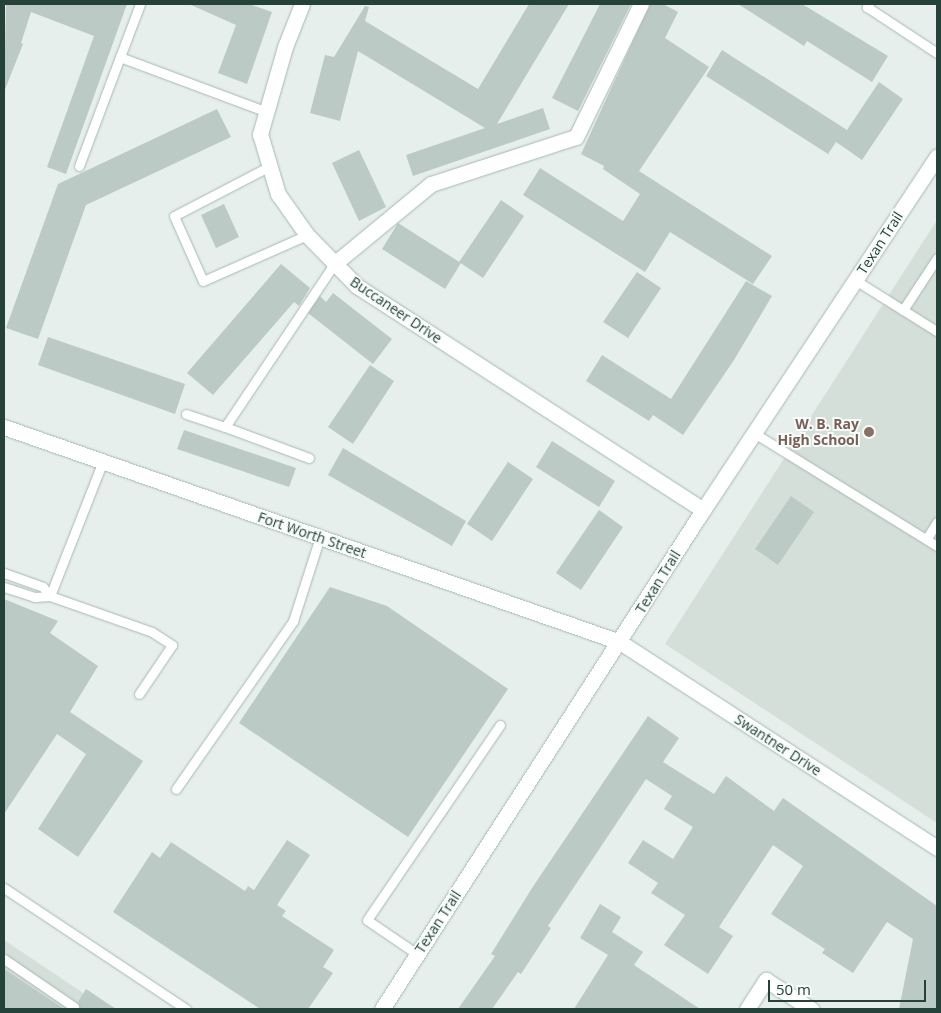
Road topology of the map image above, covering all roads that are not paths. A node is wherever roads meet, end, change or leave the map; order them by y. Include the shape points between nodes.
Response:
1 (140, 4) edge
2 (302, 4) edge
3 (641, 4) edge
4 (869, 4) edge
5 (937, 53) edge
6 (120, 57) junction
7 (267, 112) junction
8 (937, 156) edge
9 (79, 166) dead end
10 (270, 166) junction
11 (306, 235) junction
12 (937, 258) edge
13 (334, 264) junction
14 (855, 280) junction
15 (903, 310) junction
16 (937, 331) edge
17 (186, 414) dead end
18 (4, 426) edge
19 (225, 427) junction
20 (754, 434) junction
21 (309, 458) dead end
22 (102, 461) junction
23 (703, 510) junction
24 (937, 522) edge
25 (320, 537) junction
26 (927, 538) junction
27 (937, 546) edge
28 (4, 573) edge
29 (4, 587) edge
30 (50, 596) junction
31 (620, 642) junction
32 (139, 694) dead end
33 (500, 725) dead end
34 (176, 789) dead end
35 (937, 848) edge
36 (4, 888) edge
37 (417, 954) junction
38 (4, 959) edge
39 (74, 1007) dead end
40 (186, 1009) edge
41 (382, 1009) edge
42 (747, 1009) edge
43 (811, 1009) edge

1 - 6 lane
2 - 7 street, Buccaneer Drive
3 - 13 street via 576,136 431,184
4 - 5 lane via 867,7
6 - 7 lane
6 - 9 lane
7 - 10 street, Buccaneer Drive via 260,134
8 - 14 street, Texan Trail
10 - 11 street, Buccaneer Drive via 278,194
10 - 11 lane via 174,216 204,281
11 - 13 street, Buccaneer Drive
12 - 15 lane
13 - 19 lane
13 - 23 street, Buccaneer Drive via 357,286
14 - 15 lane
14 - 20 street, Texan Trail
15 - 16 lane
17 - 19 lane
18 - 22 street, Fort Worth Street
19 - 21 lane
20 - 23 street, Texan Trail
20 - 26 lane
22 - 25 street, Fort Worth Street
22 - 30 lane
23 - 31 street, Texan Trail
24 - 26 lane
25 - 31 street, Fort Worth Street
25 - 34 lane via 293,621
26 - 27 lane
28 - 30 lane via 43,587
29 - 30 lane via 35,597
30 - 32 lane via 152,632 172,644
31 - 35 street, Swantner Drive
31 - 37 street, Texan Trail
33 - 37 lane via 367,920
36 - 40 lane
37 - 41 street, Texan Trail
38 - 39 lane
42 - 43 street via 766,980

